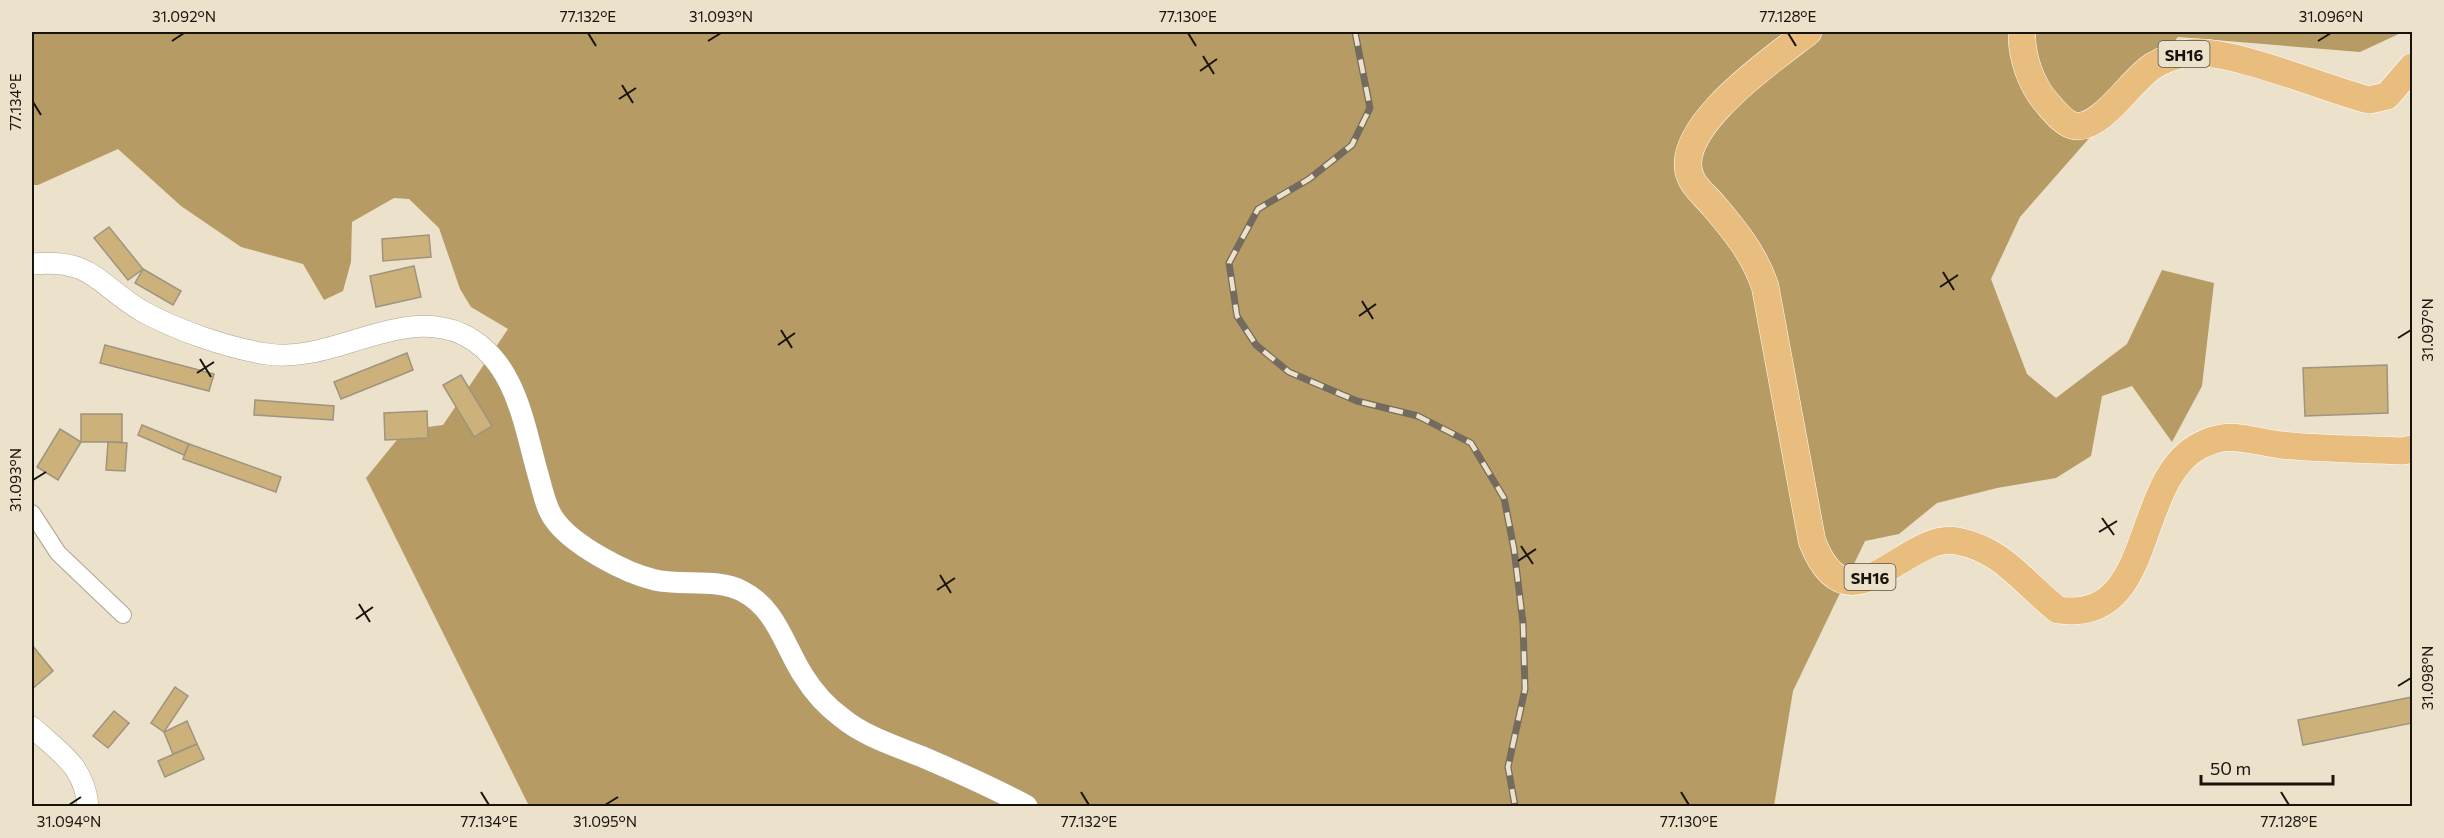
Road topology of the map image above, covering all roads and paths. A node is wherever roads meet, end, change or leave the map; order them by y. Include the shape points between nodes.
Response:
1 (1808, 32) edge
2 (2022, 32) edge
3 (2412, 67) edge
4 (32, 264) edge
5 (2412, 449) edge
6 (32, 513) edge
7 (123, 615) dead end
8 (32, 727) edge
9 (88, 807) edge
10 (1027, 807) edge

1 - 5 main road, SH16 via 1743,82 1692,139 1688,159 1693,182 1745,242 1758,265 1812,541 1832,574 1841,580 1866,579 1926,548 1955,540 2000,557 2058,610 2085,611 2101,605 2124,583 2166,481 2199,446 2224,438 2283,445
2 - 3 main road, SH16 via 2026,64 2041,96 2074,126 2098,118 2154,65 2188,53 2234,59 2369,100 2387,96
4 - 10 street via 68,263 84,269 143,311 231,347 268,354 319,352 404,328 436,326 463,335 501,367 514,389 544,496 555,520 573,539 597,556 654,580 738,589 761,602 804,676 841,717 864,733 983,783
6 - 7 street via 58,553
8 - 9 street via 78,770 86,786

